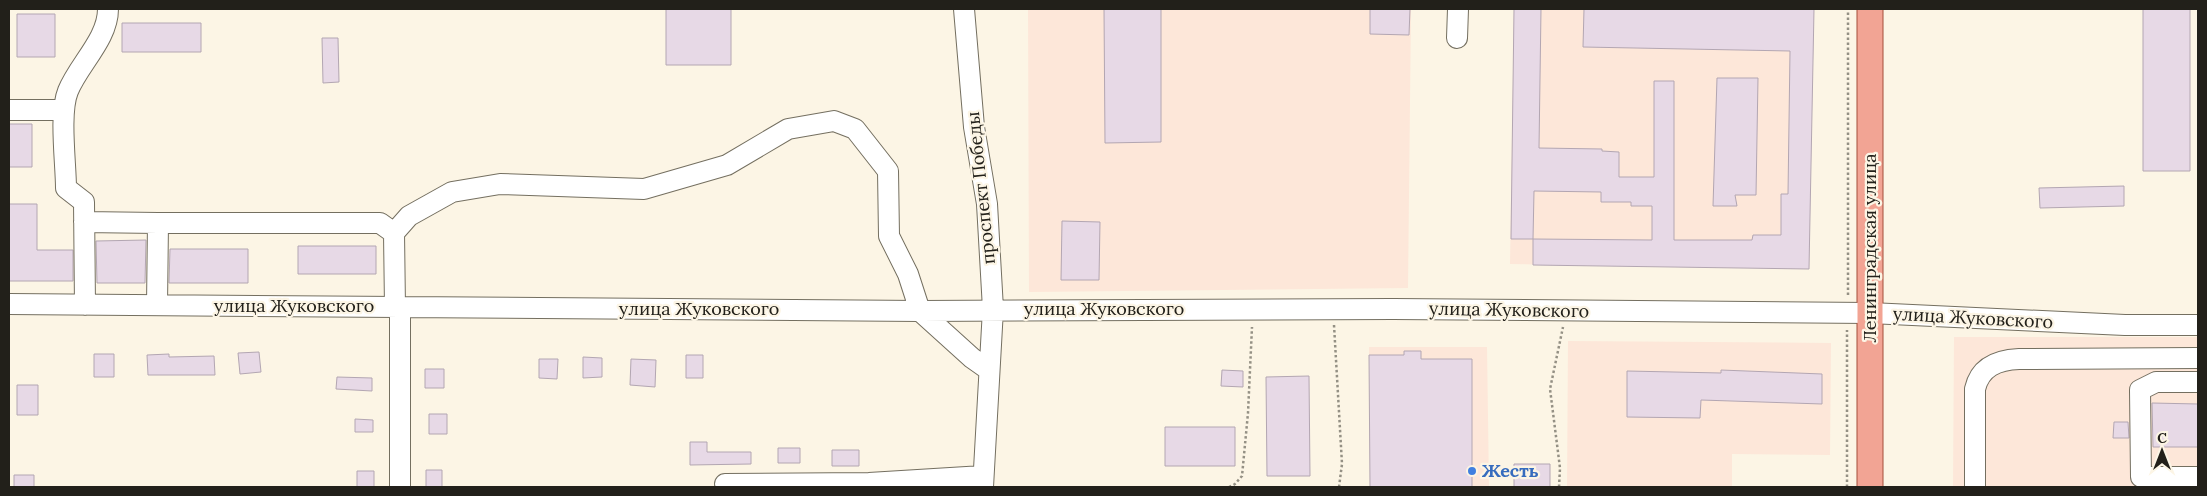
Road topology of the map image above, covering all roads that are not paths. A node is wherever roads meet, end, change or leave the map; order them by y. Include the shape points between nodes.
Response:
1 (108, 9) edge
2 (964, 9) edge
3 (1458, 9) edge
4 (1870, 9) edge
5 (1457, 38) dead end
6 (9, 110) edge
7 (64, 110) junction
8 (84, 222) junction
9 (158, 223) junction
10 (394, 233) junction
11 (9, 304) edge
12 (85, 305) junction
13 (157, 305) junction
14 (397, 307) junction
15 (993, 309) junction
16 (920, 311) junction
17 (1859, 313) junction
18 (2198, 325) edge
19 (2198, 358) edge
20 (989, 370) junction
21 (2198, 382) edge
22 (2198, 477) edge
23 (983, 481) edge
24 (725, 484) dead end
25 (816, 486) edge
26 (400, 487) edge
27 (1870, 487) edge
28 (1975, 487) edge

1 - 7 street via 108,23 67,92
2 - 15 street, проспект Победы via 974,126 987,204
3 - 5 street
4 - 17 main road, Ленинградская улица
6 - 7 street
7 - 8 street via 66,188 84,202
8 - 9 street
8 - 12 street
9 - 10 street via 380,223
9 - 13 street
10 - 14 street
10 - 16 street via 409,216 452,192 500,184 644,189 727,165 788,129 834,121 854,129 888,171 889,236 908,274
11 - 12 street, улица Жуковского
12 - 13 street, улица Жуковского
13 - 14 street, улица Жуковского
14 - 16 street, улица Жуковского
14 - 26 street
15 - 16 street, улица Жуковского
15 - 17 street, улица Жуковского
15 - 20 street, проспект Победы
16 - 20 street
17 - 18 street, улица Жуковского via 2125,325
17 - 27 main road, Ленинградская улица
19 - 28 street via 2019,359 1990,366 1981,374 1975,389
20 - 23 street, проспект Победы
21 - 22 street via 2156,382 2140,390 2141,477
23 - 25 street
24 - 25 street

